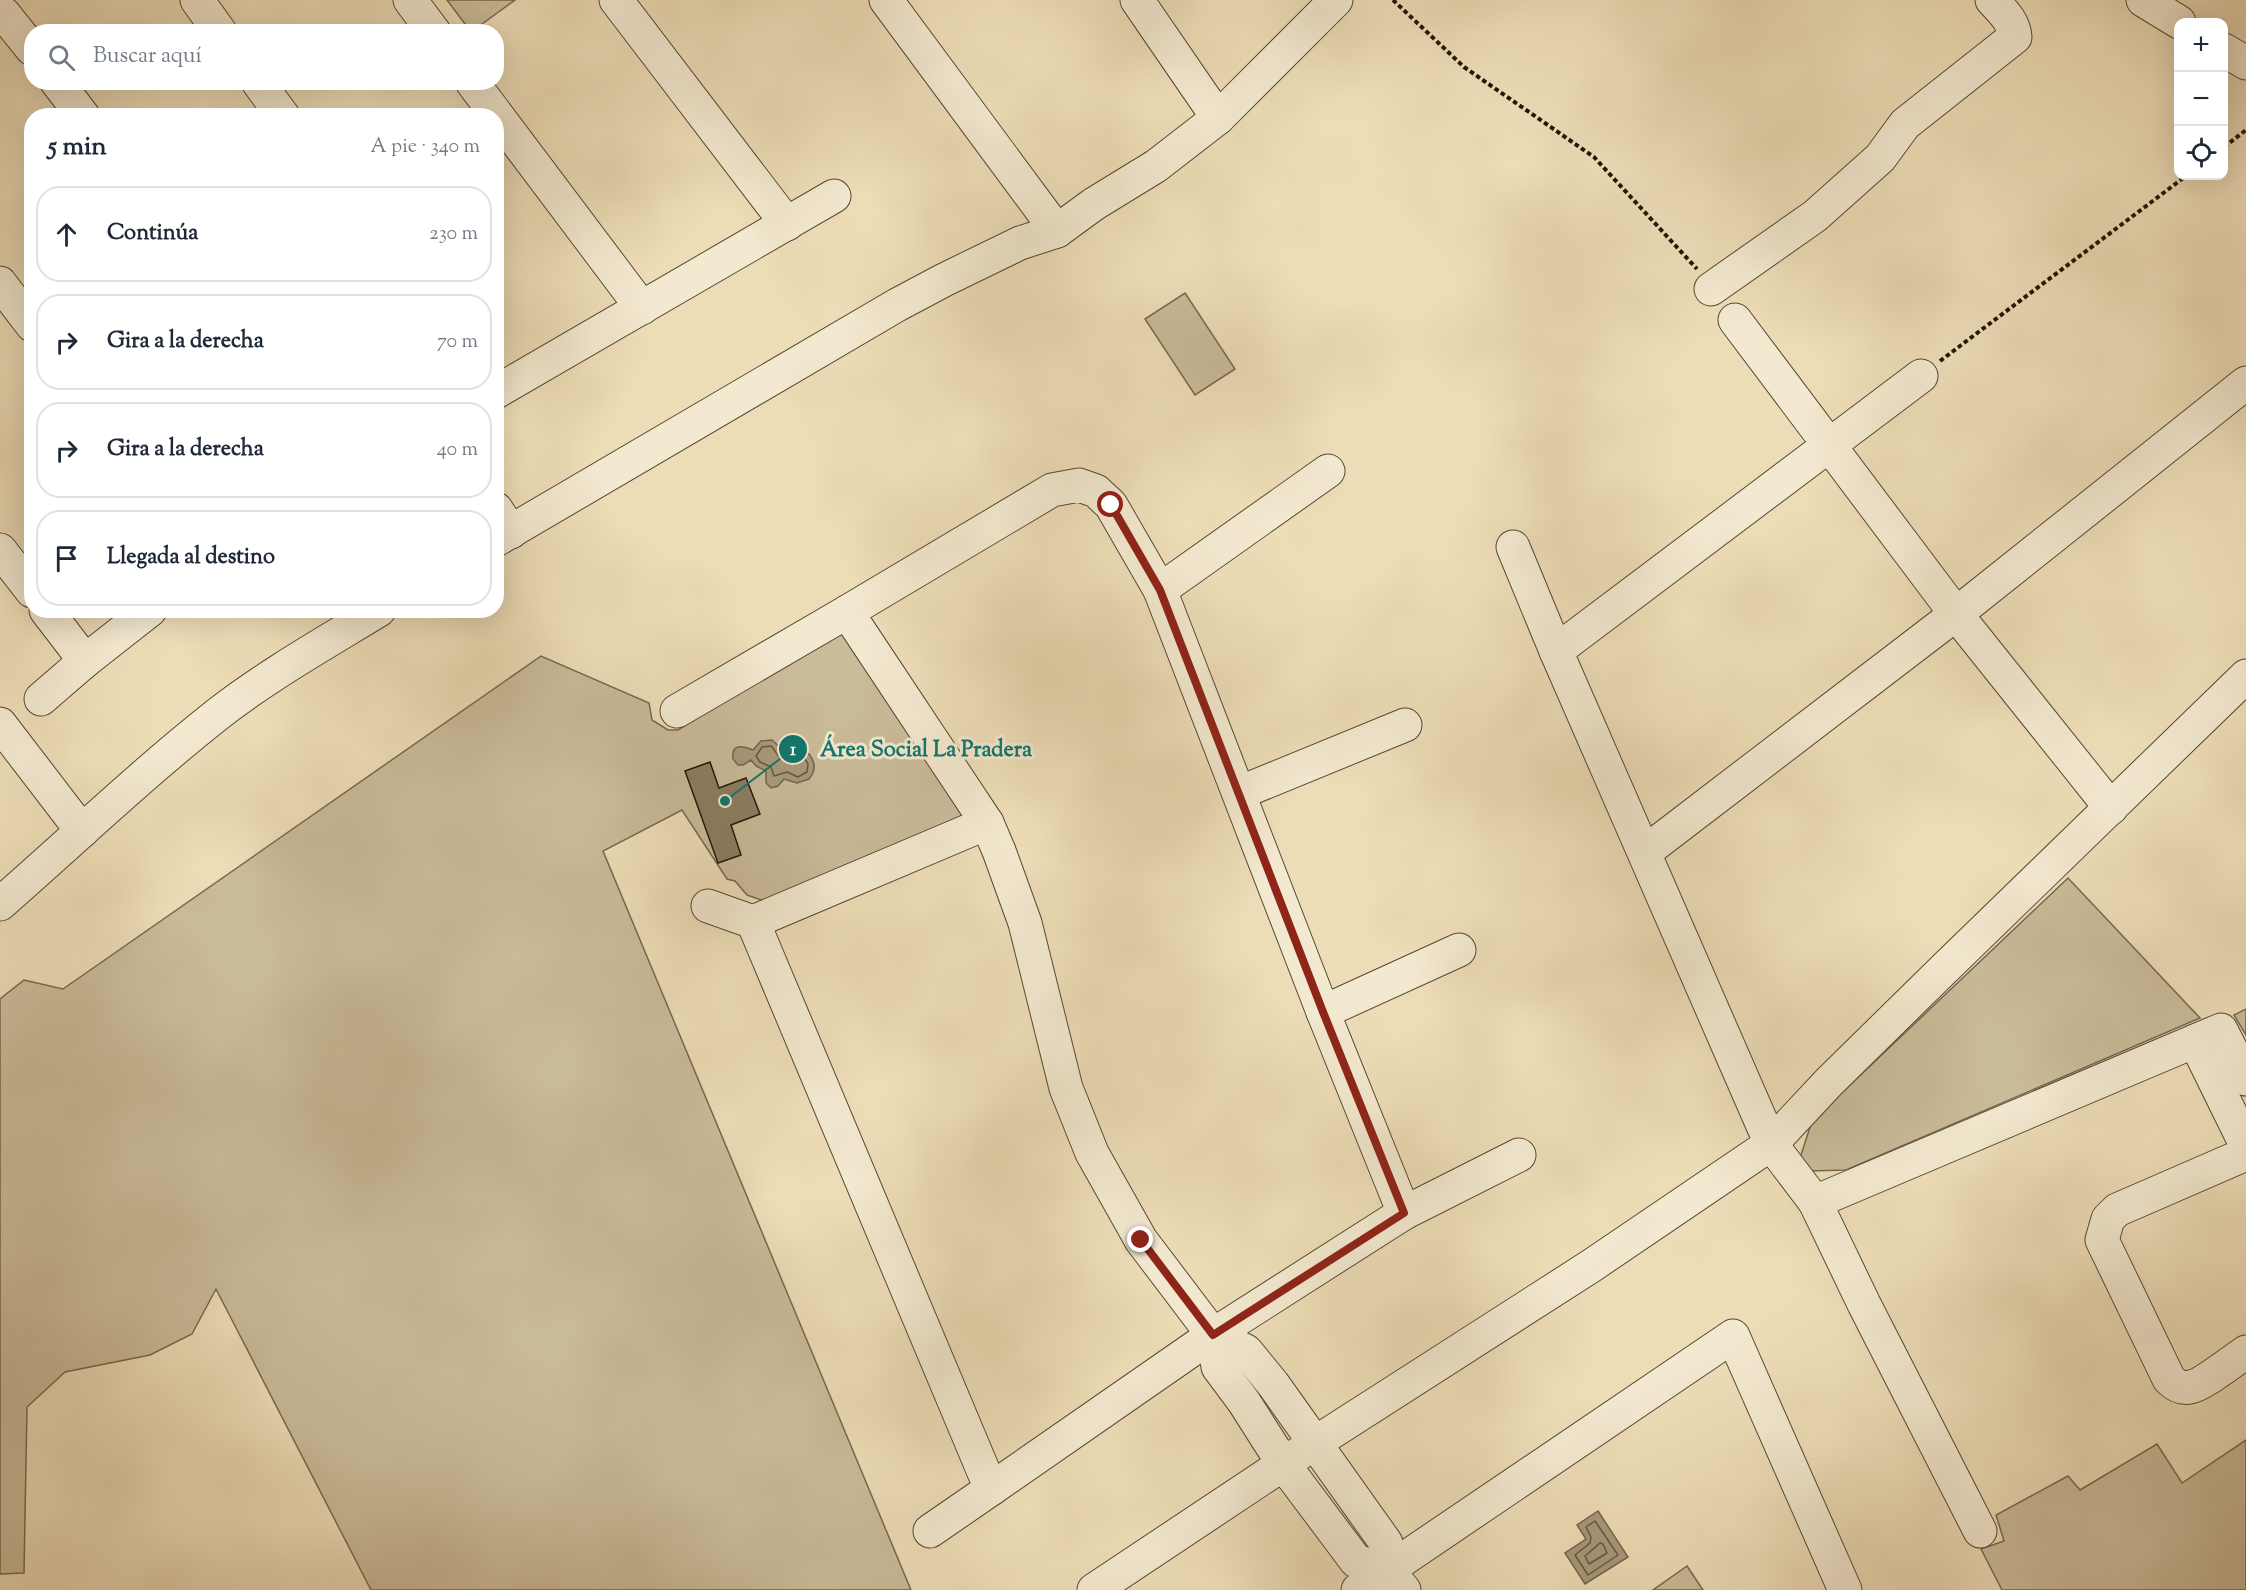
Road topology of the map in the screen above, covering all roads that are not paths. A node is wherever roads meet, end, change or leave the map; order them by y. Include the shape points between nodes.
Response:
1 (197, 0) edge
2 (410, 0) edge
3 (616, 0) edge
4 (886, 0) edge
5 (1137, 0) edge
6 (1336, 0) edge
7 (1992, 0) edge
8 (2143, 0) edge
9 (4, 14) dead end
10 (2174, 18) edge
11 (214, 24) edge
12 (428, 24) edge
13 (24, 39) edge
14 (2228, 53) edge
15 (2246, 63) edge
16 (63, 90) edge
17 (264, 90) edge
18 (478, 90) edge
19 (77, 108) edge
20 (277, 108) edge
21 (492, 108) edge
22 (1218, 118) junction
23 (504, 125) edge
24 (834, 196) dead end
25 (787, 224) junction
26 (1057, 231) junction
27 (0, 283) edge
28 (1712, 289) road end
29 (642, 308) junction
30 (24, 314) edge
31 (1735, 320) dead end
32 (1921, 376) road end
33 (2246, 383) edge
34 (504, 387) edge
35 (1829, 445) junction
36 (1328, 471) dead end
37 (504, 525) edge
38 (1513, 547) dead end
39 (0, 550) edge
40 (24, 581) edge
41 (1160, 590) junction
42 (848, 612) junction
43 (1956, 614) junction
44 (52, 618) edge
45 (140, 618) edge
46 (367, 618) edge
47 (1556, 651) junction
48 (85, 661) junction
49 (2246, 676) edge
50 (41, 699) dead end
51 (676, 711) dead end
52 (0, 724) edge
53 (1405, 724) dead end
54 (1239, 793) junction
55 (2111, 808) junction
56 (987, 823) junction
57 (82, 831) junction
58 (1645, 852) junction
59 (0, 904) edge
60 (708, 906) dead end
61 (753, 922) junction
62 (1459, 950) dead end
63 (1323, 1012) junction
64 (2208, 1035) junction
65 (2246, 1079) edge
66 (1771, 1144) junction
67 (2246, 1145) edge
68 (2246, 1154) edge
69 (1519, 1155) dead end
70 (1815, 1202) junction
71 (1404, 1213) junction
72 (1213, 1335) junction
73 (2246, 1353) edge
74 (1315, 1443) junction
75 (1284, 1465) junction
76 (991, 1490) junction
77 (930, 1531) dead end
78 (1980, 1531) dead end
79 (1396, 1580) edge
80 (1094, 1590) edge
81 (1358, 1590) edge
82 (1845, 1590) edge

1 - 11 street
2 - 12 street
3 - 25 street
4 - 26 street
5 - 22 street
6 - 22 street
7 - 28 street via 2010,20 2015,37 1905,124 1880,159 1815,216
8 - 10 street
9 - 13 street
14 - 15 street
16 - 19 street
17 - 20 street
18 - 21 street
22 - 26 street via 1156,166
23 - 29 street
24 - 25 street
25 - 29 street
26 - 37 street via 1020,243 925,290
27 - 30 street
29 - 34 street
31 - 35 street
32 - 35 street
33 - 43 street
35 - 43 street
35 - 47 street
36 - 41 street
38 - 47 street
39 - 40 street
41 - 42 street via 1111,505 1096,491 1079,485 1052,490
41 - 54 street
42 - 51 street
42 - 56 street
43 - 55 street
43 - 58 street
44 - 48 street
45 - 48 street
46 - 57 street via 273,674 219,714
47 - 58 street
48 - 50 street
49 - 55 street
52 - 57 street
53 - 54 street
54 - 63 street
55 - 66 street via 1829,1082
56 - 61 street
56 - 72 street via 1025,923 1066,1088 1092,1153 1141,1240
57 - 59 street
58 - 66 street
60 - 61 street
61 - 76 street
62 - 63 street
63 - 71 street
64 - 65 street
64 - 67 street
64 - 70 street
66 - 70 street
66 - 74 street via 1591,1266
68 - 73 street via 2117,1210 2108,1219 2102,1240 2174,1384 2192,1388
69 - 71 street
70 - 78 street
71 - 72 street
72 - 74 street via 1246,1351
72 - 75 street via 1218,1366
72 - 76 street
74 - 75 street
74 - 79 street via 1386,1543
75 - 79 street via 1356,1561
75 - 80 street
76 - 77 street
79 - 81 street
79 - 82 street via 1733,1336

